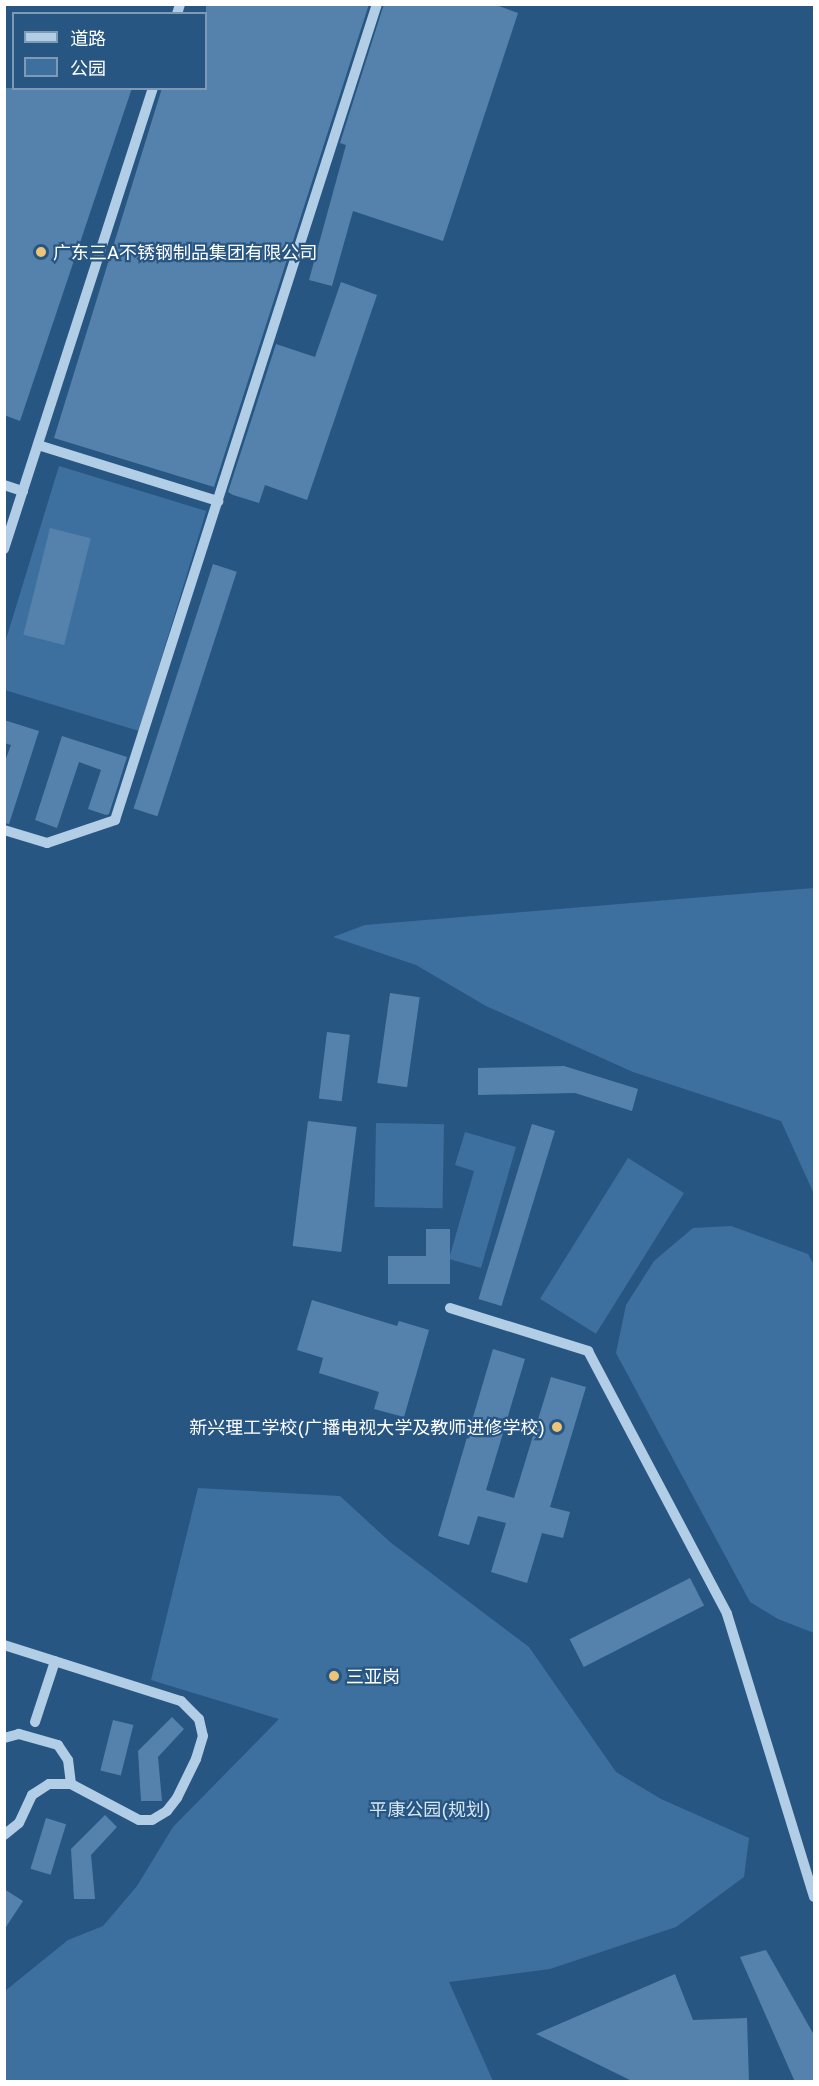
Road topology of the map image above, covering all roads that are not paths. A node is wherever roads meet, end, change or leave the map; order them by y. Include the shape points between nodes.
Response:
1 (378, 4) edge
2 (152, 90) edge
3 (38, 445) junction
4 (4, 485) edge
5 (23, 491) junction
6 (218, 501) junction
7 (4, 549) edge
8 (4, 830) edge
9 (450, 1308) dead end
10 (4, 1645) edge
11 (55, 1661) junction
12 (35, 1722) dead end
13 (4, 1738) edge
14 (71, 1784) junction
15 (4, 1835) edge
16 (814, 1897) edge

1 - 6 lane
2 - 3 lane
3 - 5 lane
3 - 6 lane
4 - 5 lane
5 - 7 lane
6 - 8 lane via 115,820 47,843
9 - 16 lane via 588,1351 727,1614
10 - 11 lane
11 - 12 lane
11 - 14 lane via 181,1701 199,1719 203,1736 177,1798 167,1811 152,1820 139,1820
13 - 14 lane via 19,1734 58,1745 68,1760
14 - 15 lane via 49,1784 32,1795 19,1824

